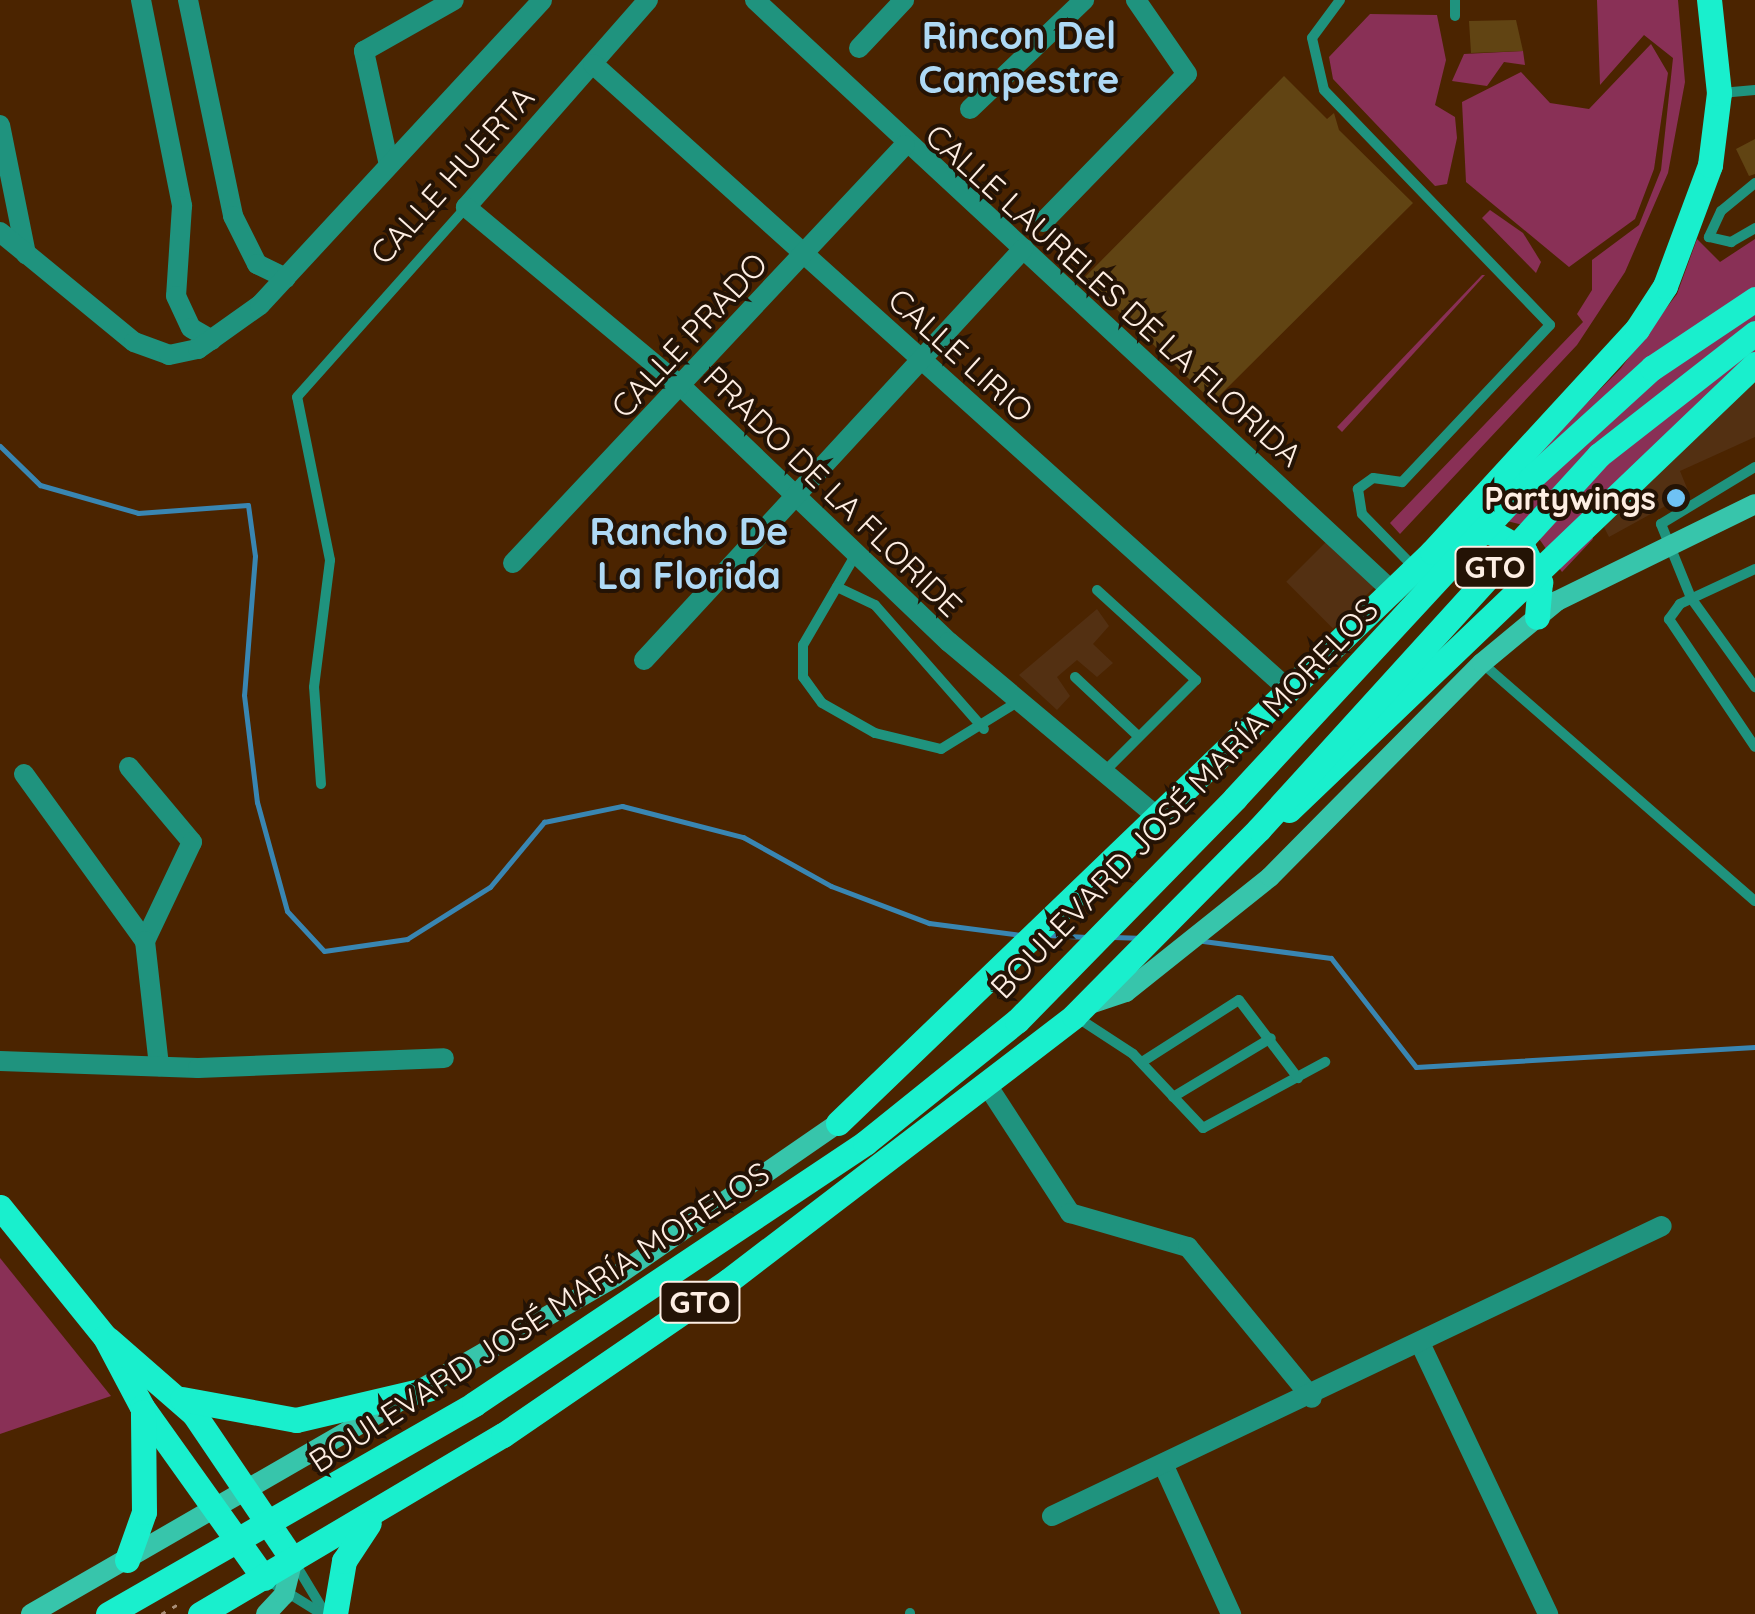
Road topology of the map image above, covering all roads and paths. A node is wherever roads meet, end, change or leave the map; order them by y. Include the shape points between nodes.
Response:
1 (141, 0) edge
2 (188, 0) edge
3 (454, 0) edge
4 (542, 0) edge
5 (648, 0) edge
6 (755, 0) edge
7 (904, 0) edge
8 (1084, 0) edge
9 (1136, 0) edge
10 (1340, 0) edge
11 (1455, 0) edge
12 (1709, 0) edge
13 (1455, 16) dead end
14 (859, 48) dead end
15 (593, 64) junction
16 (1755, 90) edge
17 (1719, 93) junction
18 (970, 109) dead end
19 (0, 125) edge
20 (905, 145) junction
21 (389, 165) junction
22 (1755, 184) edge
23 (466, 207) junction
24 (1043, 222) dead end
25 (1755, 228) edge
26 (0, 232) edge
27 (1024, 248) junction
28 (26, 254) junction
29 (804, 256) junction
30 (286, 278) junction
31 (1755, 299) edge
32 (1755, 333) edge
33 (212, 340) junction
34 (923, 358) junction
35 (1755, 364) edge
36 (683, 388) junction
37 (1755, 467) edge
38 (798, 496) junction
39 (1755, 504) edge
40 (1668, 542) junction
41 (856, 553) junction
42 (1424, 560) junction
43 (513, 563) dead end
44 (1755, 569) edge
45 (837, 587) junction
46 (1098, 590) dead end
47 (1392, 591) junction
48 (1691, 598) junction
49 (1536, 617) junction
50 (644, 660) dead end
51 (1482, 662) junction
52 (1074, 677) dead end
53 (1755, 687) edge
54 (1290, 691) junction
55 (1019, 701) junction
56 (984, 730) junction
57 (1138, 736) junction
58 (1755, 747) edge
59 (129, 767) dead end
60 (1104, 772) junction
61 (24, 774) dead end
62 (322, 784) dead end
63 (1159, 818) junction
64 (1259, 828) junction
65 (1755, 901) edge
66 (144, 941) junction
67 (1077, 1011) junction
68 (1271, 1038) junction
69 (444, 1058) dead end
70 (0, 1062) edge
71 (1142, 1062) junction
72 (1326, 1062) dead end
73 (158, 1066) junction
74 (1298, 1078) junction
75 (946, 1081) junction
76 (987, 1085) junction
77 (1174, 1098) junction
78 (838, 1123) junction
79 (0, 1207) edge
80 (1662, 1226) dead end
81 (105, 1337) junction
82 (1420, 1343) junction
83 (428, 1388) junction
84 (1312, 1398) junction
85 (142, 1407) junction
86 (188, 1407) junction
87 (180, 1461) junction
88 (1163, 1464) junction
89 (246, 1491) junction
90 (383, 1510) junction
91 (214, 1511) junction
92 (1052, 1516) dead end
93 (270, 1525) junction
94 (238, 1544) junction
95 (127, 1560) junction
96 (292, 1560) junction
97 (264, 1578) junction
98 (284, 1595) junction
99 (31, 1614) edge
100 (108, 1614) edge
101 (200, 1614) edge
102 (266, 1614) edge
103 (324, 1614) edge
104 (335, 1614) edge
105 (1231, 1614) edge
106 (1548, 1614) edge

1 - 33 street via 182,206 176,296 191,328
2 - 30 street via 232,216 257,264
3 - 21 street via 364,51
4 - 21 street
5 - 15 street, CALLE HUERTA
6 - 20 street, CALLE LAURELES DE LA FLORIDA
7 - 14 street
8 - 18 street
9 - 24 street via 1187,74
10 - 42 lane via 1312,38 1324,90 1550,325 1402,482 1373,478 1358,490 1362,514
11 - 13 lane
12 - 17 main road
15 - 23 street, CALLE HUERTA
15 - 29 street, CALLE LIRIO
16 - 17 lane
17 - 42 main road via 1710,165 1664,286 1603,372
19 - 28 street
20 - 27 street, CALLE LAURELES DE LA FLORIDA
20 - 29 street, CALLE PRADO
21 - 30 street
22 - 25 lane via 1721,211 1709,237 1732,242
23 - 36 street, PRADO DE LA FLORIDE
23 - 62 lane, CALLE HUERTA via 300,391 330,560 314,687
26 - 28 street
27 - 34 street
27 - 47 street, CALLE LAURELES DE LA FLORIDA
28 - 33 street via 152,351 186,354
29 - 34 street, CALLE LIRIO
29 - 36 street, CALLE PRADO
30 - 33 street
31 - 75 main road, BOULEVARD JOSÉ MARÍA MORELOS / GTO, bridge via 1652,368 1531,478 1127,914
32 - 64 main road, BOULEVARD JOSÉ MARÍA MORELOS / GTO, bridge via 1599,454
34 - 38 street
34 - 54 street, CALLE LIRIO
35 - 64 main road, bridge via 1620,484 1334,773
36 - 38 street, PRADO DE LA FLORIDE
36 - 43 street, CALLE PRADO
37 - 40 lane via 1662,524
38 - 41 street, PRADO DE LA FLORIDE
38 - 50 street
39 - 40 street, BOULEVARD JOSÉ MARÍA MORELOS
40 - 48 lane
40 - 49 street, BOULEVARD JOSÉ MARÍA MORELOS
41 - 45 lane
41 - 55 street, PRADO DE LA FLORIDE
42 - 47 main road
42 - 49 main road via 1466,532 1515,542 1537,570
44 - 48 lane
45 - 56 lane via 875,605
45 - 56 lane via 801,657 822,703 875,733 931,749
46 - 57 lane via 1196,680
47 - 54 main road
48 - 53 lane
48 - 58 lane via 1672,610 1670,626
49 - 51 street, BOULEVARD JOSÉ MARÍA MORELOS
51 - 65 lane
51 - 67 street, BOULEVARD JOSÉ MARÍA MORELOS via 1270,877 1178,956 1126,992
52 - 57 lane
54 - 63 main road
55 - 56 lane
55 - 60 street, PRADO DE LA FLORIDE
57 - 60 lane
59 - 66 street via 192,842
60 - 63 street, PRADO DE LA FLORIDE
61 - 66 street
63 - 78 main road
64 - 67 main road, BOULEVARD JOSÉ MARÍA MORELOS / GTO
66 - 73 street
67 - 71 lane
67 - 76 main road, BOULEVARD JOSÉ MARÍA MORELOS / GTO
68 - 71 lane via 1240,1000
68 - 74 lane
68 - 77 lane
69 - 73 street
70 - 73 street
71 - 77 lane
72 - 74 lane
74 - 77 lane via 1203,1128
75 - 78 main road
75 - 93 main road, BOULEVARD JOSÉ MARÍA MORELOS / GTO via 690,1267
76 - 84 street via 1070,1214 1188,1247
76 - 90 main road, BOULEVARD JOSÉ MARÍA MORELOS / GTO via 629,1352
78 - 83 street, BOULEVARD JOSÉ MARÍA MORELOS via 684,1234
79 - 81 main road
80 - 82 street
81 - 85 main road
81 - 86 main road
82 - 84 street
82 - 106 street
83 - 86 main road via 321,1417
83 - 89 street, BOULEVARD JOSÉ MARÍA MORELOS
84 - 88 street
85 - 87 main road
85 - 95 main road via 144,1512
86 - 87 main road
86 - 89 main road
87 - 91 main road
88 - 92 street
88 - 105 street
89 - 91 street, BOULEVARD JOSÉ MARÍA MORELOS
89 - 93 main road
90 - 96 main road, BOULEVARD JOSÉ MARÍA MORELOS / GTO
90 - 104 main road via 344,1561
91 - 94 main road
91 - 95 street, BOULEVARD JOSÉ MARÍA MORELOS
93 - 94 main road, GTO
93 - 96 main road
94 - 97 main road
94 - 100 main road, GTO
95 - 99 street, BOULEVARD JOSÉ MARÍA MORELOS
96 - 97 main road, GTO
96 - 98 street
96 - 103 lane
97 - 98 lane
97 - 101 main road, GTO
98 - 102 street
98 - 103 lane

